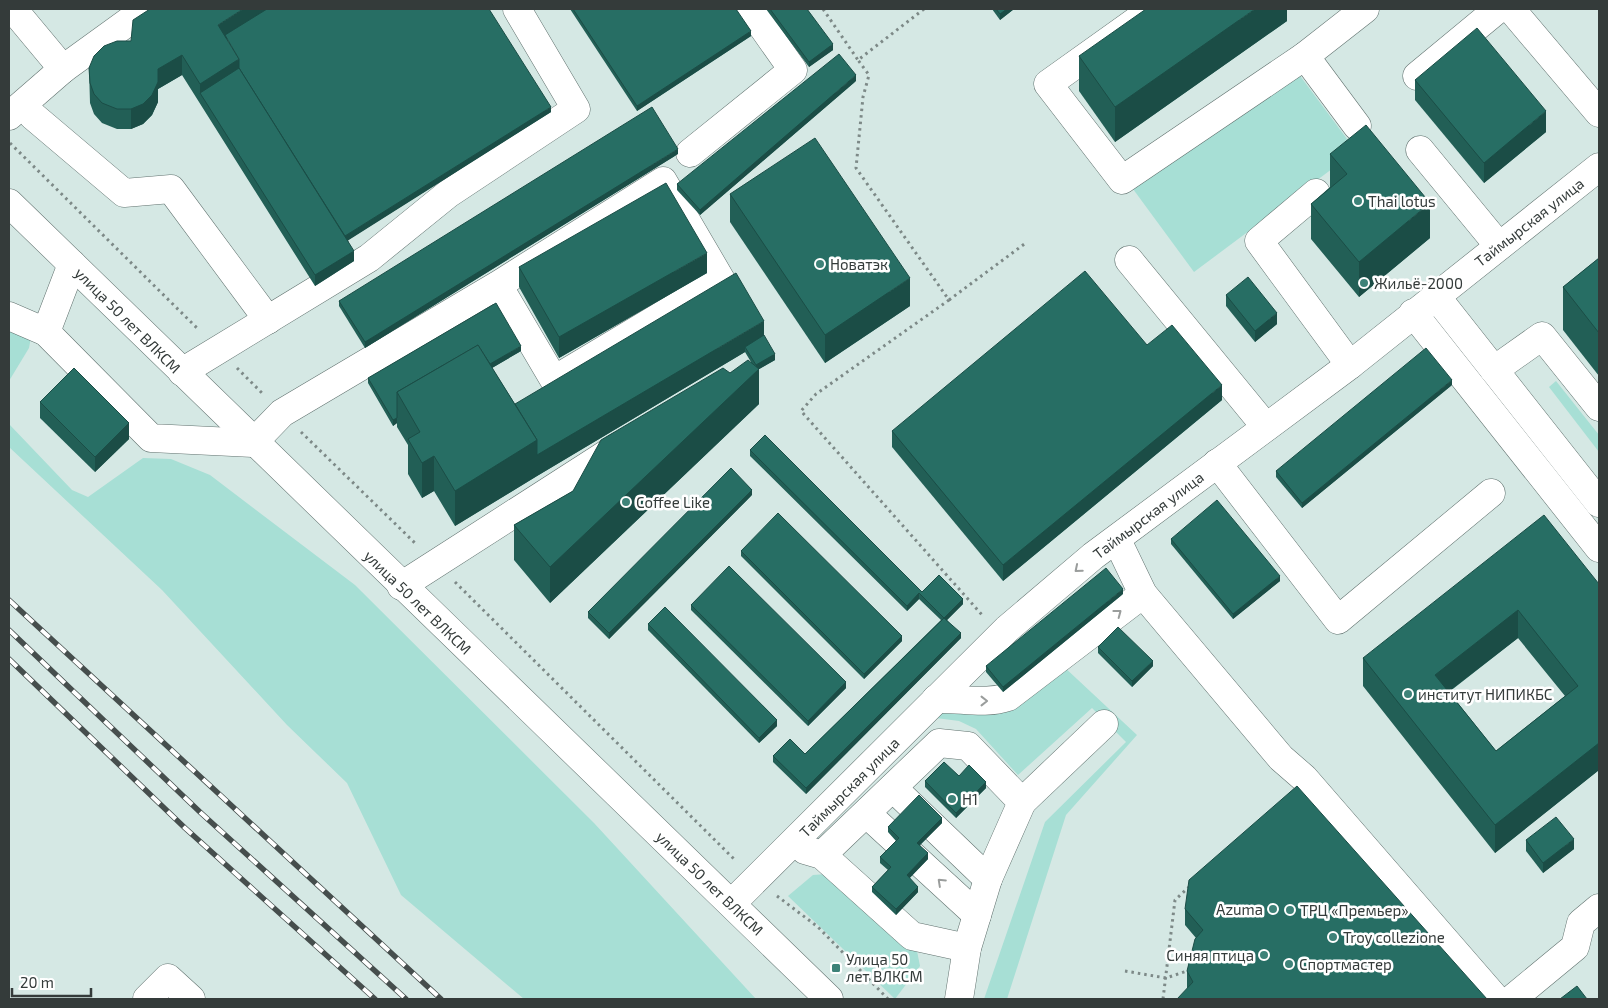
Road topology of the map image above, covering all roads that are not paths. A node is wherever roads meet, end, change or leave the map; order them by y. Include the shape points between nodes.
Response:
1 (12, 9) edge
2 (146, 9) edge
3 (516, 9) edge
4 (750, 9) edge
5 (1153, 9) edge
6 (1365, 9) edge
7 (1498, 9) edge
8 (1512, 9) edge
9 (1305, 56) junction
10 (63, 69) junction
11 (1417, 76) edge
12 (1599, 113) edge
13 (21, 116) edge
14 (1357, 126) dead end
15 (1420, 150) dead end
16 (690, 153) dead end
17 (1599, 167) edge
18 (1316, 193) dead end
19 (9, 203) edge
20 (1499, 246) junction
21 (1129, 260) dead end
22 (72, 264) junction
23 (498, 285) junction
24 (1435, 295) junction
25 (1413, 313) junction
26 (9, 316) edge
27 (268, 320) junction
28 (46, 332) junction
29 (1350, 364) junction
30 (1494, 370) junction
31 (182, 372) junction
32 (1599, 406) edge
33 (1266, 428) junction
34 (643, 431) edge
35 (253, 443) junction
36 (1217, 463) junction
37 (1491, 493) dead end
38 (1599, 503) edge
39 (1117, 540) junction
40 (1599, 548) edge
41 (401, 586) junction
42 (1143, 594) junction
43 (936, 699) junction
44 (1104, 724) dead end
45 (893, 788) junction
46 (1022, 802) junction
47 (866, 814) junction
48 (794, 842) junction
49 (822, 855) junction
50 (988, 879) junction
51 (732, 902) junction
52 (1599, 908) edge
53 (977, 915) junction
54 (968, 948) junction
55 (147, 999) edge
56 (191, 999) edge
57 (829, 999) edge
58 (960, 999) edge
59 (1496, 999) edge
60 (1512, 999) edge

1 - 10 street
2 - 10 street
3 - 27 street via 576,109 448,194 369,258
4 - 16 street via 793,70
5 - 9 street via 1048,84 1122,180
6 - 9 street
7 - 11 street
8 - 12 street
9 - 14 street
10 - 13 street
13 - 27 street via 124,193 170,189
15 - 20 street
17 - 20 street, Таймырская улица
18 - 29 street via 1259,241
19 - 22 street, улица 50 лет ВЛКСМ
20 - 24 street, Таймырская улица
21 - 33 street
22 - 28 street
22 - 31 street, улица 50 лет ВЛКСМ
23 - 23 street via 663,181 721,280 554,380
23 - 35 street via 282,413
24 - 25 street, Таймырская улица
24 - 30 street
25 - 29 street, Таймырская улица
25 - 40 street
26 - 28 street
27 - 31 street
28 - 35 street via 151,438
29 - 33 street, Таймырская улица
30 - 32 street via 1542,336
30 - 38 street
31 - 35 street, улица 50 лет ВЛКСМ
33 - 36 street, Таймырская улица
34 - 41 street
35 - 41 street, улица 50 лет ВЛКСМ
36 - 37 street via 1338,620
36 - 39 street, Таймырская улица
39 - 42 street
39 -> 43 street, Таймырская улица via 1093,556 1007,629
41 - 51 street, улица 50 лет ВЛКСМ
43 -> 42 street via 959,698 977,702 1008,697
42 - 59 street via 1231,702 1281,758 1304,778
43 - 48 street, Таймырская улица
44 - 46 street
45 - 46 street via 939,743 968,746
45 - 47 street
45 - 50 street
46 - 50 street
47 - 49 street
53 -> 47 street
48 - 49 street via 810,853
48 - 51 street, Таймырская улица
49 - 54 street via 912,936
50 - 53 street
51 - 57 street, улица 50 лет ВЛКСМ
52 - 60 street via 1580,923 1575,947
53 - 54 street
54 - 58 street
55 - 56 street via 168,978

